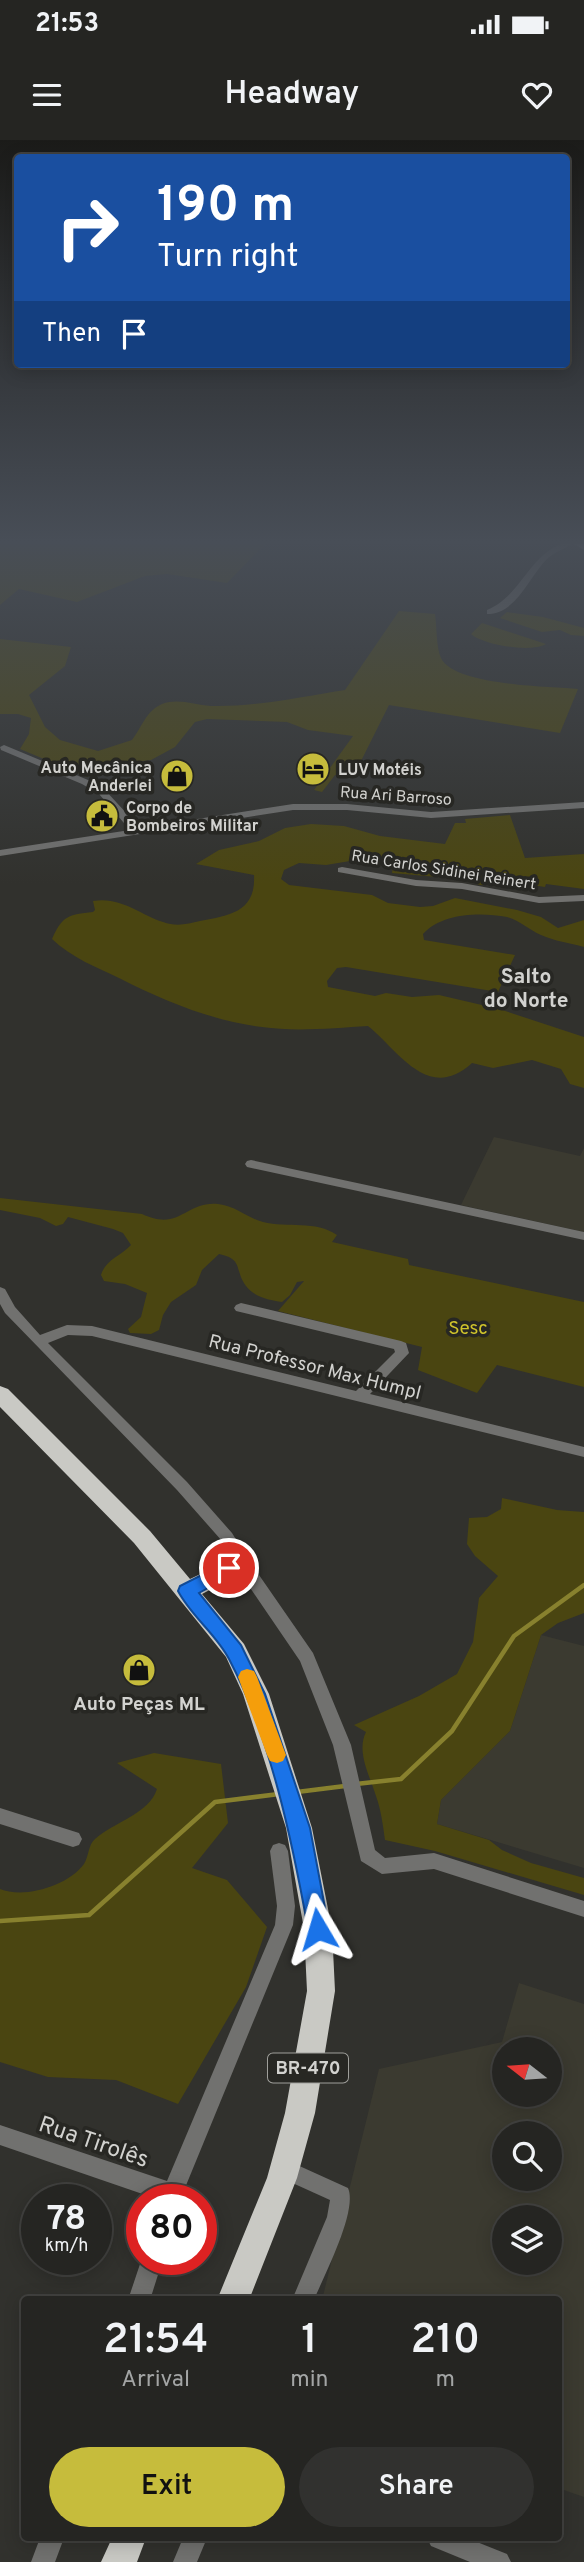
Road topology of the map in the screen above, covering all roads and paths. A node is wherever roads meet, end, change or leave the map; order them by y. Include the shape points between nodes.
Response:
1 (4, 748) dead end
2 (584, 805) edge
3 (137, 831) junction
4 (0, 853) edge
5 (342, 870) dead end
6 (584, 898) edge
7 (251, 1164) dead end
8 (584, 1236) edge
9 (0, 1292) edge
10 (241, 1308) dead end
11 (38, 1341) junction
12 (0, 1394) edge
13 (359, 1397) junction
14 (584, 1452) edge
15 (242, 1563) junction
16 (187, 1591) junction
17 (0, 1816) edge
18 (73, 1839) dead end
19 (279, 1851) dead end
20 (584, 1909) edge
21 (0, 2135) edge
22 (284, 2169) junction
23 (137, 2184) edge
24 (176, 2184) edge
25 (147, 2275) edge
26 (140, 2296) edge
27 (235, 2296) edge
28 (305, 2296) edge
29 (51, 2541) edge
30 (128, 2541) edge
31 (194, 2541) edge
32 (446, 2541) edge
33 (43, 2562) edge
34 (120, 2562) edge
35 (185, 2562) edge
36 (499, 2562) edge

1 - 3 street via 102,792
2 - 3 street, Rua Ari Barroso via 431,815 293,807
3 - 4 street, Rua Ari Barroso
5 - 6 street, Rua Carlos Sidinei Reinert via 539,900
7 - 8 street
9 - 11 street
10 - 13 street via 401,1346 402,1353
11 - 13 street, Rua Professor Max Humpl via 67,1330 92,1331
11 - 15 street via 183,1486 227,1537
12 - 16 highway, BR-470 via 142,1537
13 - 14 street, Rua Professor Max Humpl
15 - 16 highway
15 - 20 street via 307,1658 342,1745 367,1855 382,1866 434,1861
16 - 22 highway, BR-470 via 235,1651 256,1694 299,1828 318,1929 321,1991 300,2113
17 - 18 street
19 - 24 street via 284,1925
21 - 23 street, Rua Tirolês
22 - 27 highway, BR-470
22 - 28 street via 341,2195 337,2217
25 - 26 street
29 - 33 street
30 - 34 highway
31 - 35 street
32 - 36 street

